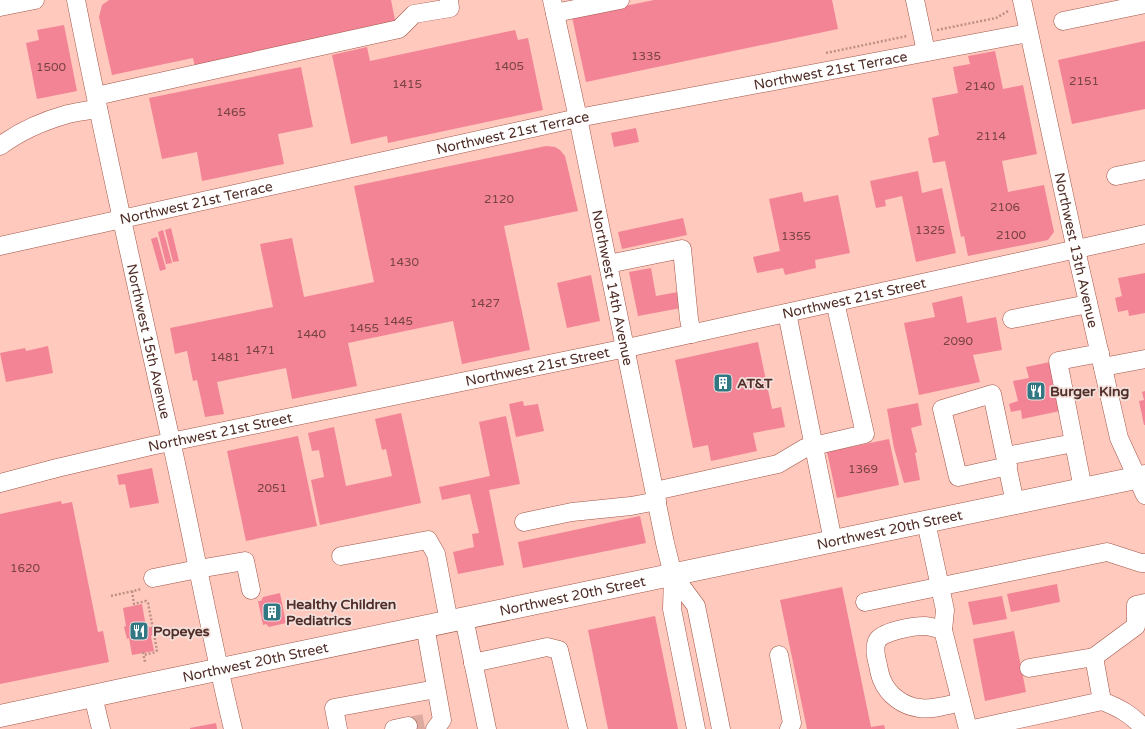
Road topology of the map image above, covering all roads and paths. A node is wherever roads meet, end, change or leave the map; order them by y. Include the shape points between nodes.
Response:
1 (34, 0) edge
2 (76, 0) edge
3 (449, 0) edge
4 (620, 0) edge
5 (915, 0) edge
6 (1022, 0) edge
7 (1145, 4) edge
8 (553, 6) edge
9 (0, 7) edge
10 (1063, 21) dead end
11 (1028, 33) junction
12 (926, 52) junction
13 (97, 102) junction
14 (578, 118) junction
15 (0, 146) edge
16 (1145, 170) edge
17 (1116, 176) dead end
18 (121, 218) junction
19 (1145, 234) edge
20 (0, 246) edge
21 (1076, 250) junction
22 (608, 264) junction
23 (835, 302) junction
24 (1088, 304) junction
25 (787, 313) junction
26 (1012, 319) dead end
27 (692, 334) junction
28 (625, 348) junction
29 (1145, 359) edge
30 (1101, 360) junction
31 (171, 442) junction
32 (1074, 443) junction
33 (814, 446) junction
34 (1007, 461) junction
35 (1, 477) edge
36 (1142, 483) edge
37 (1083, 489) junction
38 (656, 496) junction
39 (1015, 503) junction
40 (524, 522) dead end
41 (926, 522) junction
42 (833, 541) junction
43 (341, 556) dead end
44 (1145, 563) edge
45 (198, 569) junction
46 (673, 575) junction
47 (153, 578) dead end
48 (940, 586) junction
49 (251, 590) dead end
50 (110, 596) dead end
51 (865, 602) dead end
52 (1145, 604) edge
53 (456, 620) junction
54 (425, 626) junction
55 (943, 630) junction
56 (779, 655) dead end
57 (1094, 657) junction
58 (145, 662) dead end
59 (473, 663) junction
60 (1029, 668) dead end
61 (219, 670) junction
62 (436, 689) junction
63 (93, 696) junction
64 (1102, 701) junction
65 (961, 702) junction
66 (0, 716) edge
67 (421, 725) edge
68 (101, 729) edge
69 (233, 729) edge
70 (338, 729) edge
71 (487, 729) edge
72 (578, 729) edge
73 (696, 729) edge
74 (721, 729) edge
75 (789, 729) edge
76 (968, 729) edge
77 (974, 729) edge
78 (1145, 729) edge

1 - 9 street
2 - 13 street, Northwest 15th Avenue
3 - 13 street via 450,8 414,14 399,29
4 - 8 street
5 - 12 street
6 - 11 street, Northwest 13th Avenue
7 - 10 street
8 - 14 street, Northwest 14th Avenue
11 - 12 street, Northwest 21st Terrace
11 - 21 street, Northwest 13th Avenue
12 - 14 street, Northwest 21st Terrace
13 - 15 street via 38,124
13 - 18 street, Northwest 15th Avenue
14 - 18 street, Northwest 21st Terrace
14 - 22 street, Northwest 14th Avenue
16 - 17 street
18 - 20 street, Northwest 21st Terrace
18 - 31 street, Northwest 15th Avenue
19 - 21 street, Northwest 21st Street
21 - 23 street, Northwest 21st Street
21 - 24 street, Northwest 13th Avenue
22 - 27 street via 682,249
22 - 28 street, Northwest 14th Avenue
23 - 25 street, Northwest 21st Street
23 - 33 street via 865,434
24 - 26 street
24 - 30 street, Northwest 13th Avenue
25 - 27 street, Northwest 21st Street
25 - 33 street
27 - 28 street, Northwest 21st Street
28 - 31 street, Northwest 21st Street
28 - 38 street, Northwest 14th Avenue
29 - 30 street
30 - 32 street via 1058,361
30 - 36 street, Northwest 13th Avenue via 1119,438
31 - 35 street, Northwest 21st Street via 57,468
31 - 45 street, Northwest 15th Avenue
32 - 34 street
32 - 37 street
33 - 38 street via 805,448 778,464
33 - 42 street
34 - 34 street via 992,394 942,408 958,477
34 - 39 street
36 - 37 main road, Northwest 20th Street
37 - 39 main road, Northwest 20th Street
38 - 40 street via 631,506 572,512
38 - 46 street, Northwest 14th Avenue
39 - 41 main road, Northwest 20th Street
41 - 42 main road, Northwest 20th Street
41 - 48 street
42 - 46 main road, Northwest 20th Street
43 - 53 street via 428,540 436,554
44 - 48 street via 1107,552
45 - 47 street
45 - 49 street via 245,561
45 - 61 street, Northwest 15th Avenue
46 - 53 main road, Northwest 20th Street
46 - 73 street, Northwest 14th Avenue via 672,609
46 - 74 street, Northwest 14th Avenue via 696,606
48 - 51 street
48 - 55 street via 945,610
50 - 58 path via 133,591 134,604 148,602 157,650 143,654
52 - 57 street via 1136,605 1136,626
53 - 54 main road, Northwest 20th Street
53 - 59 street
54 - 61 main road, Northwest 20th Street
54 - 62 street
55 - 65 street
55 - 65 street via 926,626 907,628 884,635 877,641 876,659 882,681 898,700 908,706 933,708
56 - 75 street via 792,723
57 - 60 street
57 - 64 street
59 - 71 street
59 - 72 street via 547,647 559,650
61 - 63 main road, Northwest 20th Street
61 - 69 street, Northwest 15th Avenue
62 - 67 street
62 - 70 street via 334,708
63 - 66 main road, Northwest 20th Street
63 - 68 street
64 - 77 street
64 - 78 street via 1121,709
65 - 76 street

